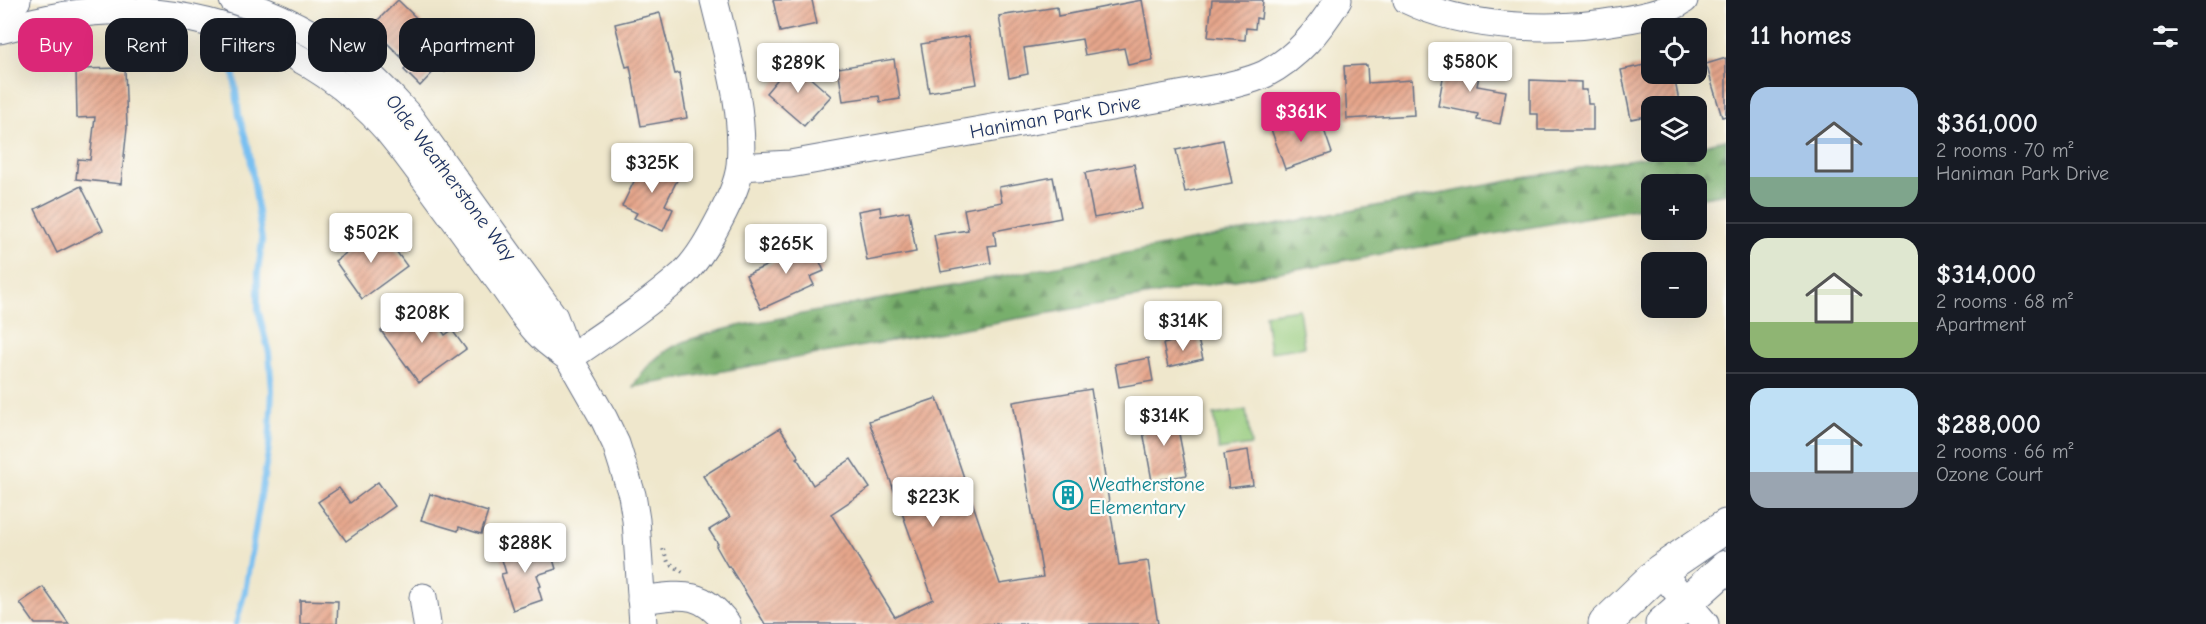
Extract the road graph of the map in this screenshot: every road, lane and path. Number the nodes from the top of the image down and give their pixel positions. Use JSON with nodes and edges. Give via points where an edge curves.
{"nodes":[{"id":1,"x":16,"y":0,"type":"edge"},
{"id":2,"x":233,"y":0,"type":"edge"},
{"id":3,"x":714,"y":0,"type":"edge"},
{"id":4,"x":1338,"y":0,"type":"edge"},
{"id":5,"x":1407,"y":0,"type":"edge"},
{"id":6,"x":1684,"y":0,"type":"edge"},
{"id":7,"x":0,"y":5,"type":"edge"},
{"id":8,"x":0,"y":30,"type":"edge"},
{"id":9,"x":740,"y":167,"type":"junction"},
{"id":10,"x":569,"y":358,"type":"junction"},
{"id":11,"x":1726,"y":526,"type":"edge"},
{"id":12,"x":1726,"y":567,"type":"edge"},
{"id":13,"x":1660,"y":571,"type":"junction"},
{"id":14,"x":423,"y":597,"type":"dead end"},
{"id":15,"x":642,"y":612,"type":"edge"},
{"id":16,"x":1695,"y":613,"type":"edge"},
{"id":17,"x":427,"y":624,"type":"edge"},
{"id":18,"x":727,"y":624,"type":"edge"},
{"id":19,"x":1605,"y":624,"type":"edge"},
{"id":20,"x":1662,"y":624,"type":"edge"}],
"edges":[{"from":1,"to":7,"type":"street"},
{"from":2,"to":10,"type":"street","name":"Olde Weatherstone Way","via":[[292,24],[328,44],[364,70],[409,116],[554,317]]},
{"from":3,"to":9,"type":"street","via":[[738,102]]},
{"from":4,"to":9,"type":"street","name":"Haniman Park Drive","via":[[1321,27],[1290,58],[1264,75],[1224,87],[790,164]]},
{"from":5,"to":6,"type":"street","via":[[1482,22],[1523,27],[1595,25],[1638,18]]},
{"from":8,"to":10,"type":"street","name":"Olde Weatherstone Way","via":[[67,15],[145,11],[215,23],[288,51],[354,97],[398,143],[537,333]]},
{"from":9,"to":10,"type":"street","via":[[735,187],[709,239],[684,273]]},
{"from":10,"to":15,"type":"street","name":"Olde Weatherstone Way","via":[[604,419],[627,475],[636,520]]},
{"from":11,"to":13,"type":"main road"},
{"from":12,"to":16,"type":"main road"},
{"from":13,"to":16,"type":"street"},
{"from":13,"to":19,"type":"main road"},
{"from":14,"to":17,"type":"street"},
{"from":15,"to":18,"type":"street","via":[[689,597],[714,607]]},
{"from":16,"to":20,"type":"main road"}]}
